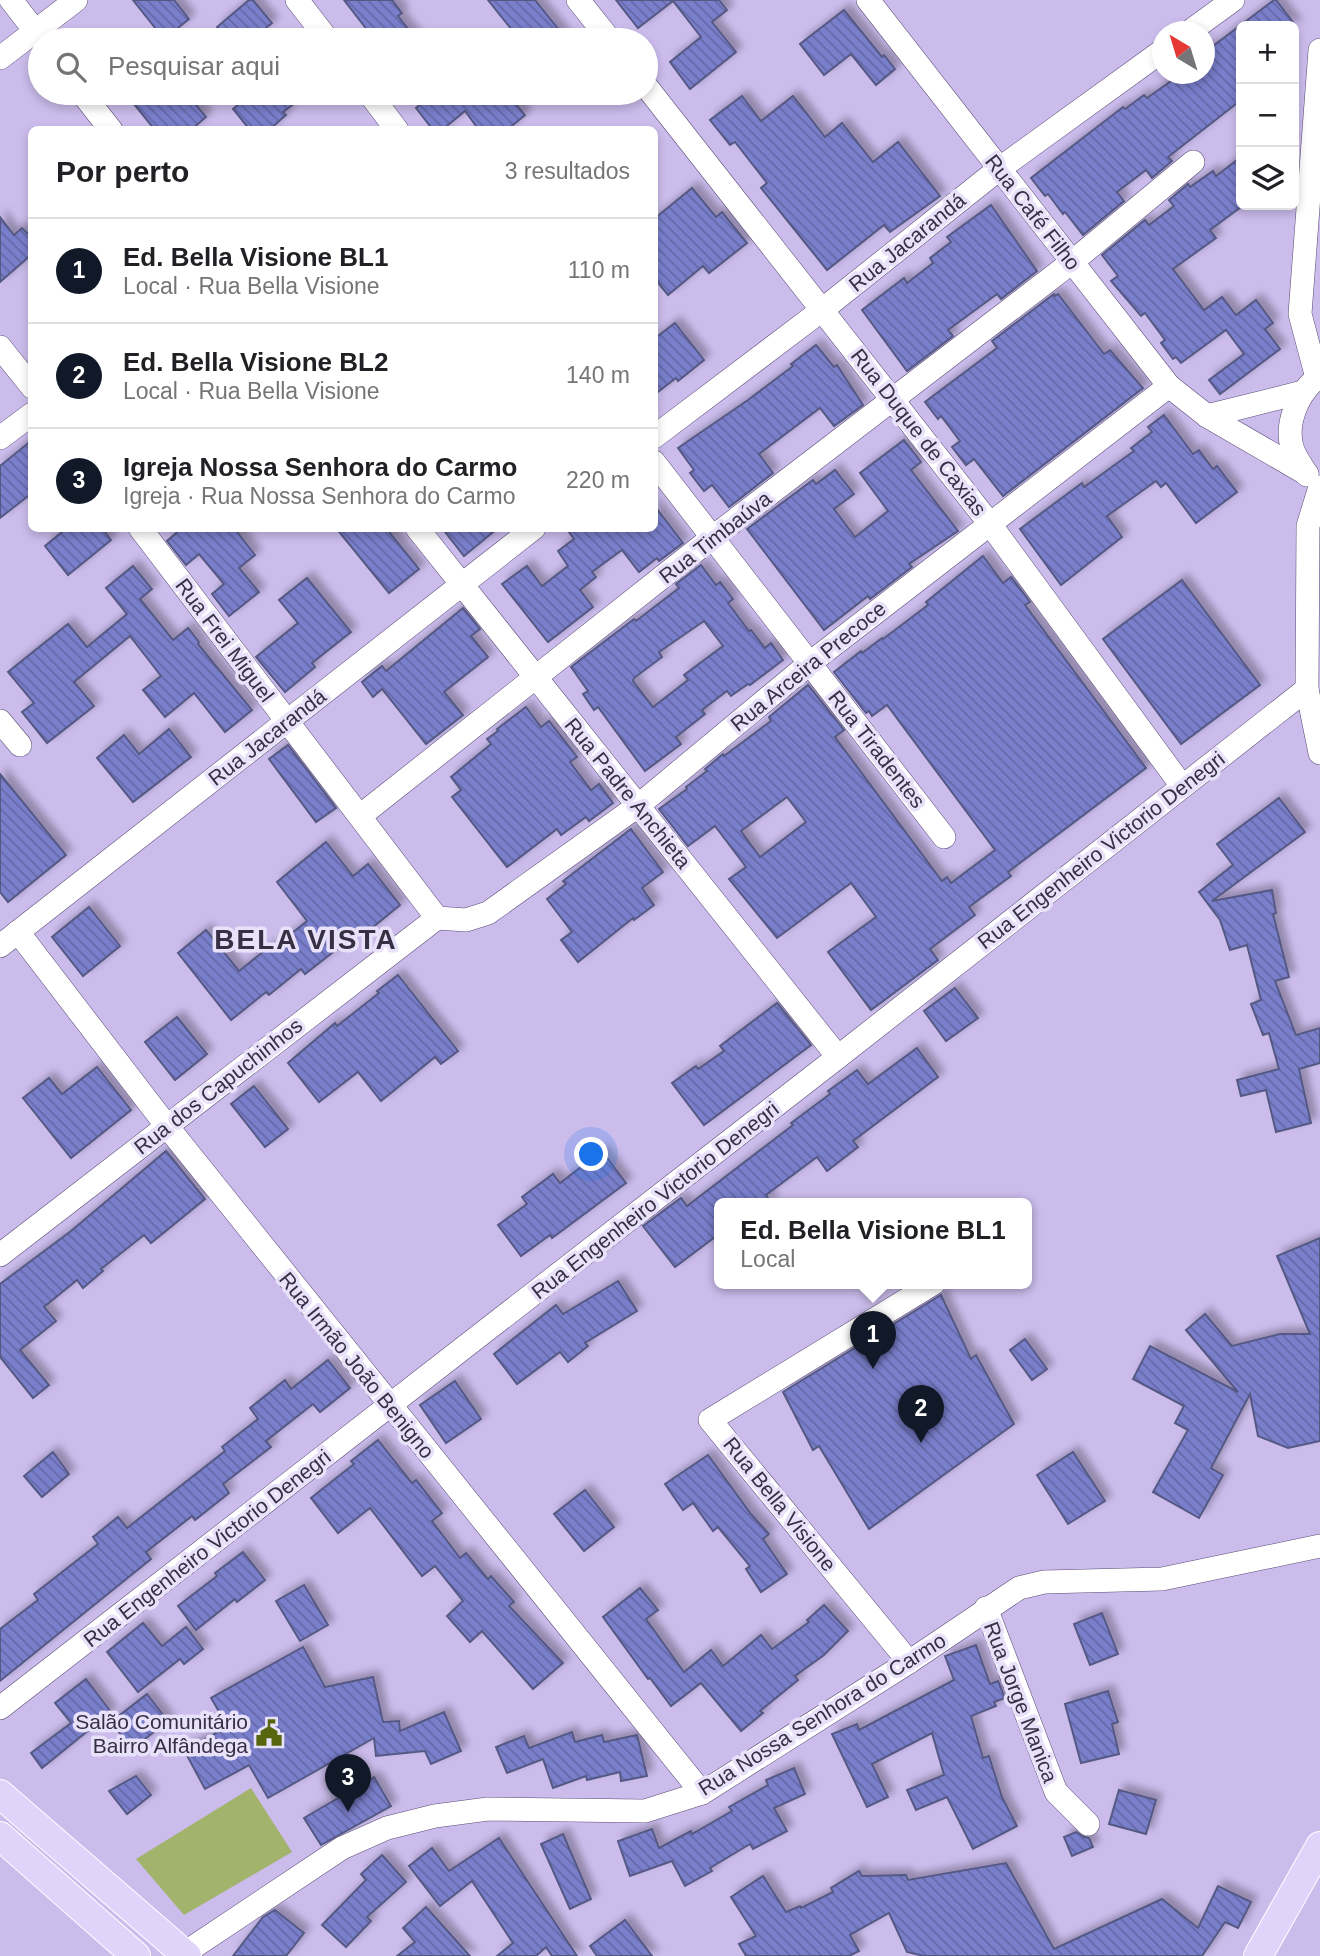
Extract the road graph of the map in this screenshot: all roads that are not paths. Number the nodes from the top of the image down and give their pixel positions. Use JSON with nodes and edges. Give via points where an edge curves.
{"nodes":[{"id":1,"x":76,"y":0,"type":"edge"},
{"id":2,"x":297,"y":0,"type":"edge"},
{"id":3,"x":578,"y":0,"type":"edge"},
{"id":4,"x":867,"y":0,"type":"edge"},
{"id":5,"x":1233,"y":0,"type":"edge"},
{"id":6,"x":13,"y":7,"type":"edge"},
{"id":7,"x":1204,"y":21,"type":"edge"},
{"id":8,"x":32,"y":28,"type":"edge"},
{"id":9,"x":47,"y":28,"type":"edge"},
{"id":10,"x":319,"y":28,"type":"edge"},
{"id":11,"x":600,"y":28,"type":"edge"},
{"id":12,"x":28,"y":42,"type":"edge"},
{"id":13,"x":1320,"y":50,"type":"edge"},
{"id":14,"x":0,"y":58,"type":"edge"},
{"id":15,"x":1152,"y":59,"type":"edge"},
{"id":16,"x":658,"y":101,"type":"edge"},
{"id":17,"x":91,"y":105,"type":"edge"},
{"id":18,"x":378,"y":105,"type":"edge"},
{"id":19,"x":108,"y":126,"type":"edge"},
{"id":20,"x":394,"y":126,"type":"edge"},
{"id":21,"x":1193,"y":162,"type":"dead end"},
{"id":22,"x":999,"y":169,"type":"junction"},
{"id":23,"x":1072,"y":262,"type":"junction"},
{"id":24,"x":822,"y":310,"type":"junction"},
{"id":25,"x":0,"y":347,"type":"edge"},
{"id":26,"x":28,"y":382,"type":"edge"},
{"id":27,"x":1313,"y":382,"type":"edge"},
{"id":28,"x":1168,"y":386,"type":"junction"},
{"id":29,"x":894,"y":399,"type":"junction"},
{"id":30,"x":1207,"y":416,"type":"junction"},
{"id":31,"x":28,"y":417,"type":"edge"},
{"id":32,"x":658,"y":434,"type":"edge"},
{"id":33,"x":0,"y":438,"type":"edge"},
{"id":34,"x":658,"y":467,"type":"edge"},
{"id":35,"x":1316,"y":482,"type":"edge"},
{"id":36,"x":990,"y":524,"type":"junction"},
{"id":37,"x":142,"y":532,"type":"edge"},
{"id":38,"x":420,"y":532,"type":"edge"},
{"id":39,"x":529,"y":532,"type":"edge"},
{"id":40,"x":713,"y":537,"type":"junction"},
{"id":41,"x":460,"y":585,"type":"junction"},
{"id":42,"x":810,"y":663,"type":"junction"},
{"id":43,"x":536,"y":679,"type":"junction"},
{"id":44,"x":1307,"y":689,"type":"junction"},
{"id":45,"x":0,"y":721,"type":"edge"},
{"id":46,"x":287,"y":721,"type":"junction"},
{"id":47,"x":20,"y":745,"type":"dead end"},
{"id":48,"x":1320,"y":753,"type":"edge"},
{"id":49,"x":1182,"y":786,"type":"junction"},
{"id":50,"x":639,"y":805,"type":"junction"},
{"id":51,"x":360,"y":816,"type":"junction"},
{"id":52,"x":944,"y":837,"type":"dead end"},
{"id":53,"x":437,"y":918,"type":"junction"},
{"id":54,"x":18,"y":932,"type":"junction"},
{"id":55,"x":0,"y":946,"type":"edge"},
{"id":56,"x":838,"y":1057,"type":"junction"},
{"id":57,"x":166,"y":1125,"type":"junction"},
{"id":58,"x":0,"y":1255,"type":"edge"},
{"id":59,"x":924,"y":1289,"type":"edge"},
{"id":60,"x":390,"y":1406,"type":"junction"},
{"id":61,"x":1320,"y":1546,"type":"edge"},
{"id":62,"x":986,"y":1608,"type":"junction"},
{"id":63,"x":909,"y":1662,"type":"junction"},
{"id":64,"x":0,"y":1708,"type":"edge"},
{"id":65,"x":702,"y":1793,"type":"junction"},
{"id":66,"x":0,"y":1794,"type":"edge"},
{"id":67,"x":1088,"y":1824,"type":"dead end"},
{"id":68,"x":0,"y":1836,"type":"edge"},
{"id":69,"x":1320,"y":1846,"type":"edge"},
{"id":70,"x":183,"y":1955,"type":"edge"},
{"id":71,"x":136,"y":1956,"type":"edge"},
{"id":72,"x":1258,"y":1956,"type":"edge"}],
"edges":[{"from":1,"to":9,"type":"street"},
{"from":2,"to":10,"type":"street"},
{"from":3,"to":11,"type":"street"},
{"from":4,"to":22,"type":"street","name":"Rua Café Filho"},
{"from":5,"to":7,"type":"street"},
{"from":6,"to":8,"type":"street"},
{"from":12,"to":14,"type":"street"},
{"from":13,"to":27,"type":"street","via":[[1300,314]]},
{"from":15,"to":22,"type":"street","name":"Rua Jacarandá"},
{"from":16,"to":24,"type":"street","name":"Rua Duque de Caxias"},
{"from":17,"to":19,"type":"street"},
{"from":18,"to":20,"type":"street"},
{"from":21,"to":23,"type":"street","name":"Rua Timbaúva"},
{"from":22,"to":23,"type":"street","name":"Rua Café Filho"},
{"from":22,"to":24,"type":"street","name":"Rua Jacarandá"},
{"from":23,"to":28,"type":"street","name":"Rua Café Filho"},
{"from":23,"to":29,"type":"street","name":"Rua Timbaúva"},
{"from":24,"to":29,"type":"street","name":"Rua Duque de Caxias"},
{"from":24,"to":32,"type":"street","name":"Rua Jacarandá"},
{"from":25,"to":26,"type":"street"},
{"from":27,"to":30,"type":"street"},
{"from":27,"to":35,"type":"street","via":[[1291,419],[1293,449]]},
{"from":28,"to":30,"type":"street","name":"Rua Café Filho"},
{"from":28,"to":36,"type":"street","name":"Rua Arceira Precoce"},
{"from":29,"to":36,"type":"street","name":"Rua Duque de Caxias"},
{"from":29,"to":40,"type":"street","name":"Rua Timbaúva"},
{"from":30,"to":35,"type":"street","name":"Rua Café Filho"},
{"from":31,"to":33,"type":"street"},
{"from":34,"to":40,"type":"street","name":"Rua Tiradentes"},
{"from":35,"to":44,"type":"street","via":[[1308,526]]},
{"from":36,"to":42,"type":"street","name":"Rua Arceira Precoce"},
{"from":36,"to":49,"type":"street","name":"Rua Duque de Caxias"},
{"from":37,"to":46,"type":"street","name":"Rua Frei Miguel"},
{"from":38,"to":41,"type":"street","name":"Rua Padre Anchieta"},
{"from":39,"to":41,"type":"street","name":"Rua Jacarandá"},
{"from":40,"to":42,"type":"street","name":"Rua Tiradentes"},
{"from":40,"to":43,"type":"street","name":"Rua Timbaúva"},
{"from":41,"to":43,"type":"street","name":"Rua Padre Anchieta"},
{"from":41,"to":46,"type":"street","name":"Rua Jacarandá"},
{"from":42,"to":50,"type":"street","name":"Rua Arceira Precoce"},
{"from":42,"to":52,"type":"street","name":"Rua Tiradentes"},
{"from":43,"to":50,"type":"street","name":"Rua Padre Anchieta"},
{"from":43,"to":51,"type":"street","name":"Rua Timbaúva"},
{"from":44,"to":48,"type":"street"},
{"from":44,"to":49,"type":"street","name":"Rua Engenheiro Victorio Denegri"},
{"from":45,"to":47,"type":"street"},
{"from":46,"to":51,"type":"street","name":"Rua Frei Miguel"},
{"from":46,"to":54,"type":"street","name":"Rua Jacarandá"},
{"from":49,"to":56,"type":"street","name":"Rua Engenheiro Victorio Denegri"},
{"from":50,"to":53,"type":"street","name":"Rua Arceira Precoce","via":[[488,913],[466,920]]},
{"from":50,"to":56,"type":"street","name":"Rua Padre Anchieta"},
{"from":51,"to":53,"type":"street","name":"Rua Frei Miguel"},
{"from":53,"to":57,"type":"street","name":"Rua dos Capuchinhos"},
{"from":54,"to":55,"type":"street","name":"Rua Jacarandá"},
{"from":54,"to":57,"type":"street","name":"Rua Irmão João Benigno"},
{"from":56,"to":60,"type":"street","name":"Rua Engenheiro Victorio Denegri"},
{"from":57,"to":58,"type":"street","name":"Rua dos Capuchinhos"},
{"from":57,"to":60,"type":"street","name":"Rua Irmão João Benigno"},
{"from":59,"to":63,"type":"street","name":"Rua Bella Visione","via":[[710,1420]]},
{"from":60,"to":64,"type":"street","name":"Rua Engenheiro Victorio Denegri"},
{"from":60,"to":65,"type":"street","name":"Rua Irmão João Benigno"},
{"from":61,"to":62,"type":"street","name":"Rua Nossa Senhora do Carmo","via":[[1162,1579],[1044,1582],[1019,1588]]},
{"from":62,"to":63,"type":"street","name":"Rua Nossa Senhora do Carmo"},
{"from":62,"to":67,"type":"street","name":"Rua Jorge Manica","via":[[1056,1792]]},
{"from":63,"to":65,"type":"street","name":"Rua Nossa Senhora do Carmo"},
{"from":65,"to":70,"type":"street","name":"Rua Nossa Senhora do Carmo","via":[[645,1811],[488,1809],[387,1828],[342,1848]]},
{"from":66,"to":70,"type":"main road"},
{"from":68,"to":71,"type":"main road"},
{"from":69,"to":72,"type":"main road"}]}
